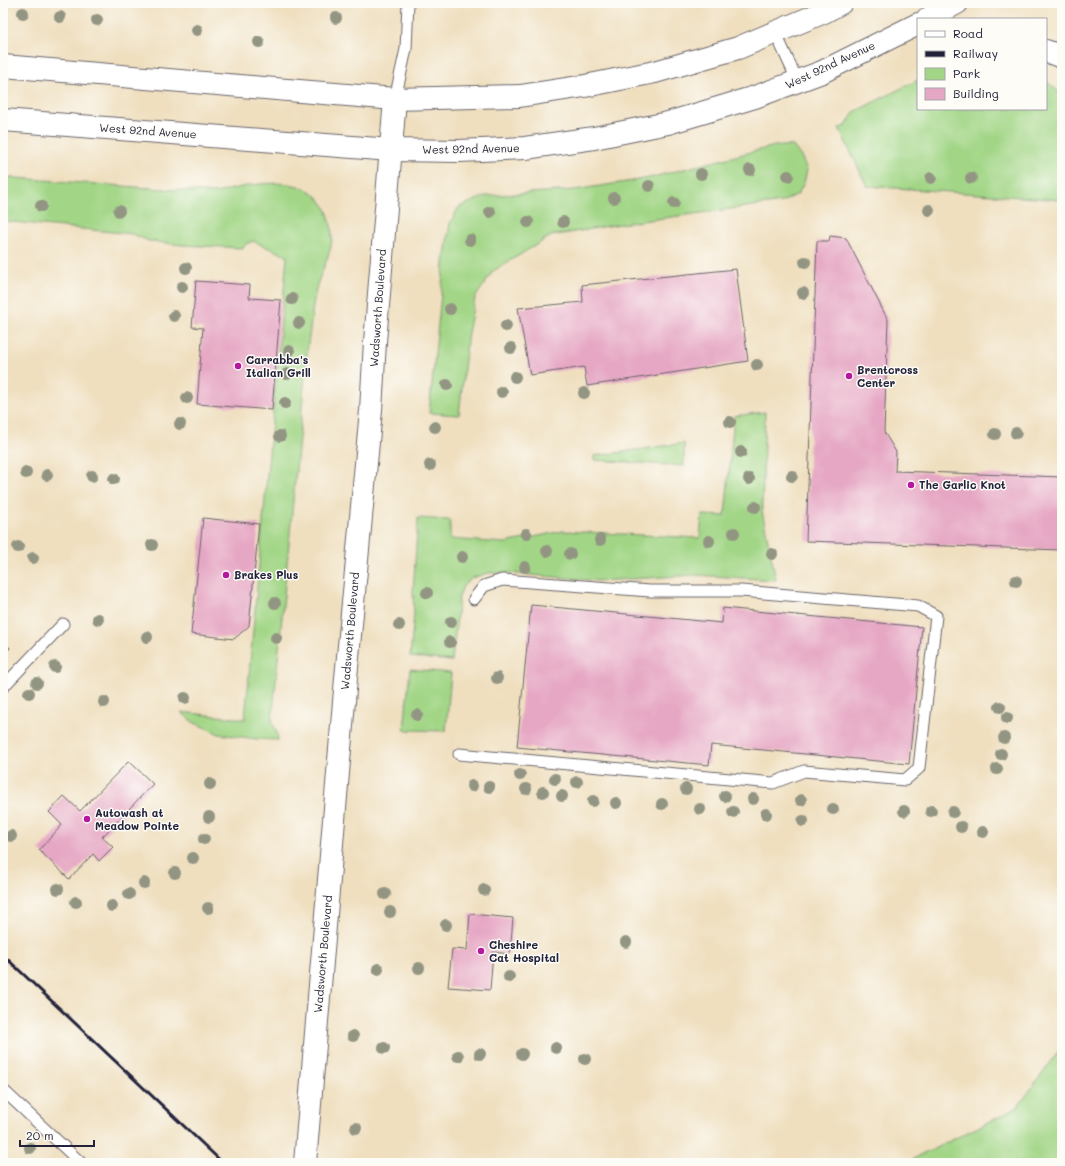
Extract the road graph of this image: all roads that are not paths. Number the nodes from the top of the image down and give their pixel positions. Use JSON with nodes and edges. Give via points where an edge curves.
{"nodes":[{"id":1,"x":408,"y":3,"type":"edge"},
{"id":2,"x":841,"y":3,"type":"edge"},
{"id":3,"x":957,"y":3,"type":"edge"},
{"id":4,"x":929,"y":18,"type":"edge"},
{"id":5,"x":917,"y":24,"type":"edge"},
{"id":6,"x":775,"y":32,"type":"junction"},
{"id":7,"x":1047,"y":52,"type":"edge"},
{"id":8,"x":1062,"y":57,"type":"edge"},
{"id":9,"x":3,"y":66,"type":"edge"},
{"id":10,"x":798,"y":82,"type":"junction"},
{"id":11,"x":395,"y":99,"type":"junction"},
{"id":12,"x":3,"y":120,"type":"edge"},
{"id":13,"x":391,"y":150,"type":"junction"},
{"id":14,"x":474,"y":599,"type":"dead end"},
{"id":15,"x":62,"y":624,"type":"dead end"},
{"id":16,"x":3,"y":687,"type":"edge"},
{"id":17,"x":459,"y":754,"type":"dead end"},
{"id":18,"x":3,"y":1090,"type":"edge"},
{"id":19,"x":81,"y":1163,"type":"edge"},
{"id":20,"x":305,"y":1163,"type":"edge"}],
"edges":[{"from":1,"to":11,"type":"lane","via":[[406,50]]},
{"from":2,"to":6,"type":"main road"},
{"from":3,"to":4,"type":"main road","name":"West 92nd Avenue"},
{"from":5,"to":10,"type":"main road","name":"West 92nd Avenue"},
{"from":6,"to":10,"type":"lane"},
{"from":6,"to":11,"type":"main road","via":[[738,48],[655,72],[585,86],[520,96]]},
{"from":7,"to":8,"type":"main road"},
{"from":9,"to":11,"type":"main road"},
{"from":10,"to":13,"type":"main road","name":"West 92nd Avenue","via":[[668,123],[594,138],[525,148],[459,151]]},
{"from":11,"to":13,"type":"main road","name":"Wadsworth Boulevard"},
{"from":12,"to":13,"type":"main road","name":"West 92nd Avenue"},
{"from":13,"to":20,"type":"main road","name":"Wadsworth Boulevard","via":[[371,410]]},
{"from":14,"to":17,"type":"lane","via":[[484,586],[502,580],[650,591],[741,591],[918,606],[936,616],[919,768],[905,780],[804,771],[773,783]]},
{"from":15,"to":16,"type":"lane"},
{"from":18,"to":19,"type":"lane"}]}
